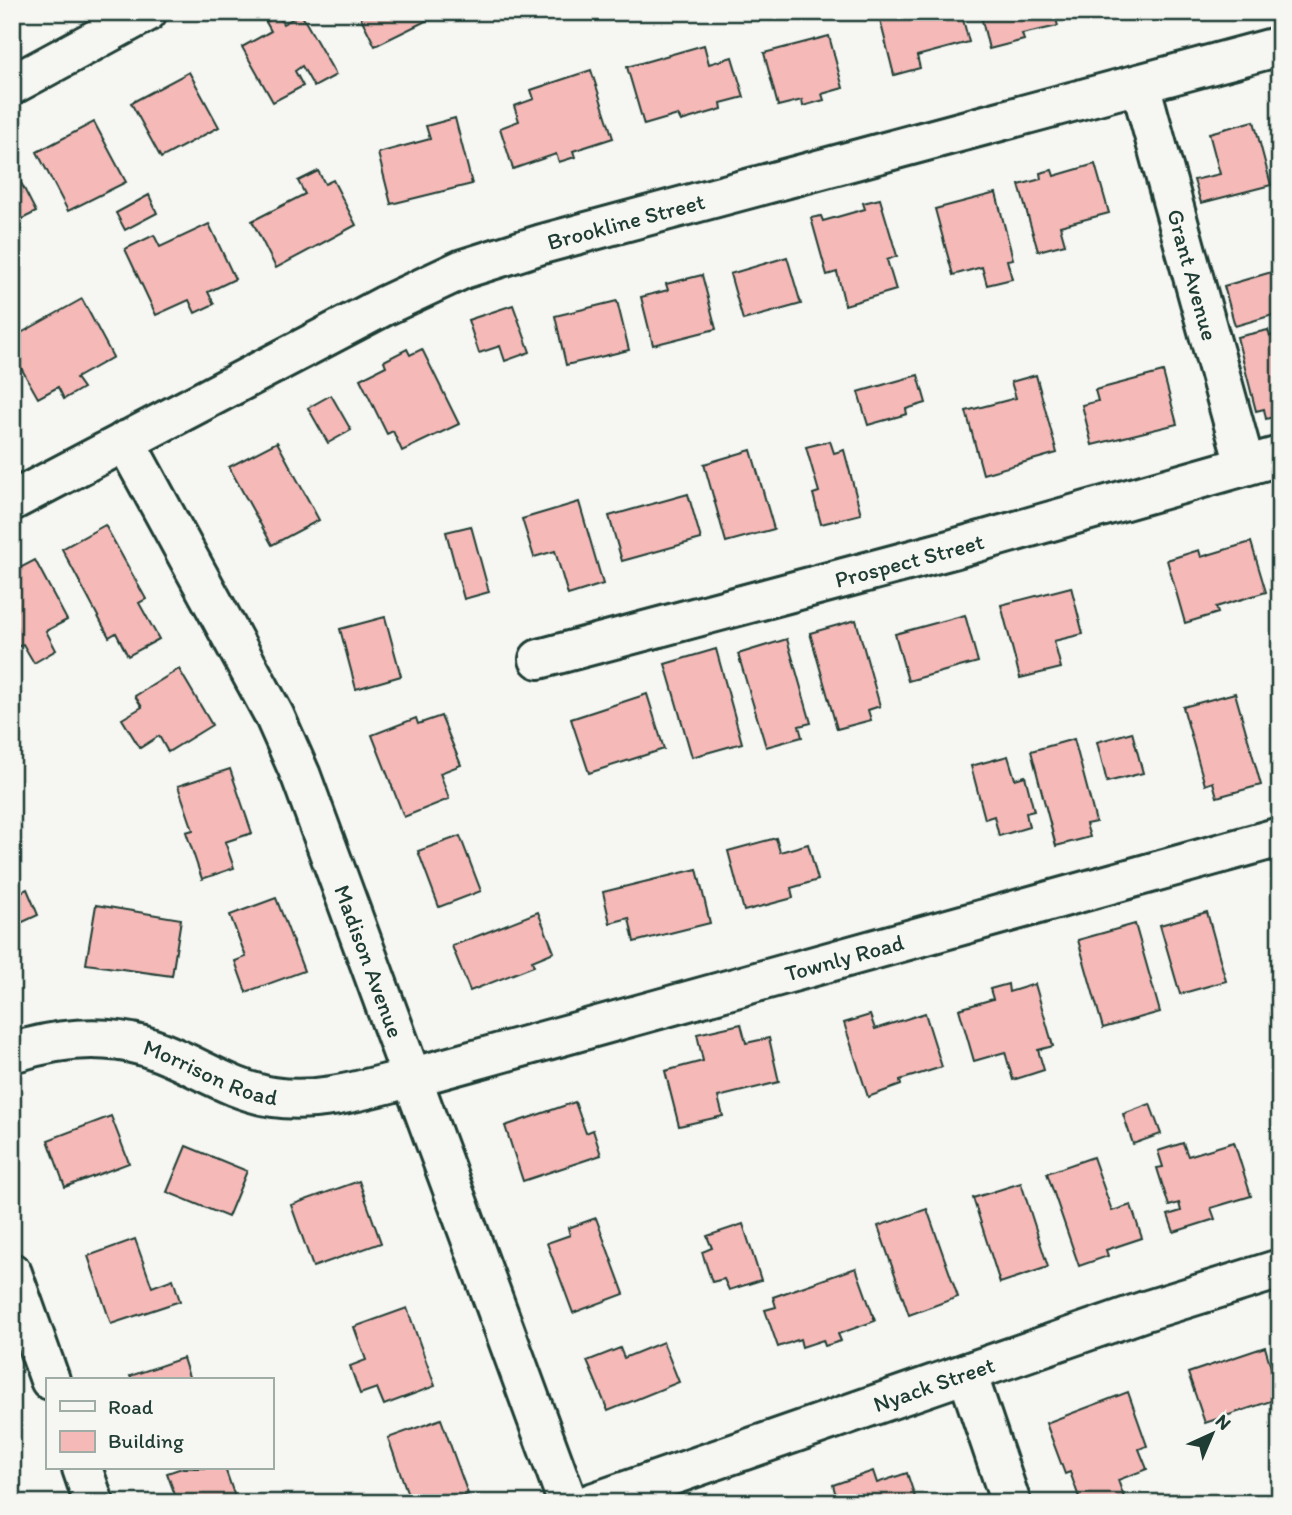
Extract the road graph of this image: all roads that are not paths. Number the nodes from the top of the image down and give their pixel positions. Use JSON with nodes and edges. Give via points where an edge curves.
{"nodes":[{"id":1,"x":147,"y":12,"type":"edge"},
{"id":2,"x":1280,"y":46,"type":"edge"},
{"id":3,"x":1140,"y":84,"type":"junction"},
{"id":4,"x":12,"y":85,"type":"edge"},
{"id":5,"x":125,"y":441,"type":"junction"},
{"id":6,"x":1263,"y":461,"type":"edge"},
{"id":7,"x":12,"y":501,"type":"edge"},
{"id":8,"x":539,"y":659,"type":"dead end"},
{"id":9,"x":1280,"y":837,"type":"edge"},
{"id":10,"x":12,"y":1053,"type":"edge"},
{"id":11,"x":410,"y":1078,"type":"junction"},
{"id":12,"x":1280,"y":1269,"type":"edge"},
{"id":13,"x":12,"y":1273,"type":"edge"},
{"id":14,"x":967,"y":1373,"type":"junction"},
{"id":15,"x":49,"y":1378,"type":"edge"},
{"id":16,"x":83,"y":1470,"type":"edge"},
{"id":17,"x":94,"y":1503,"type":"edge"},
{"id":18,"x":568,"y":1503,"type":"edge"},
{"id":19,"x":592,"y":1503,"type":"edge"},
{"id":20,"x":1011,"y":1503,"type":"edge"}],
"edges":[{"from":1,"to":4,"type":"street"},
{"from":2,"to":3,"type":"street","name":"Brookline Street"},
{"from":3,"to":5,"type":"street","name":"Brookline Street","via":[[463,269]]},
{"from":3,"to":6,"type":"street","name":"Grant Avenue"},
{"from":5,"to":7,"type":"street","name":"Brookline Street"},
{"from":5,"to":11,"type":"street","name":"Madison Avenue","via":[[285,739],[326,840]]},
{"from":6,"to":8,"type":"street","name":"Prospect Street"},
{"from":9,"to":11,"type":"street","name":"Townly Road"},
{"from":10,"to":11,"type":"street","name":"Morrison Road","via":[[88,1038],[144,1046],[272,1097],[324,1098]]},
{"from":11,"to":18,"type":"street","name":"Madison Avenue"},
{"from":12,"to":14,"type":"street","name":"Nyack Street"},
{"from":13,"to":15,"type":"street"},
{"from":14,"to":19,"type":"street","name":"Nyack Street"},
{"from":14,"to":20,"type":"street"},
{"from":16,"to":17,"type":"street"}]}
